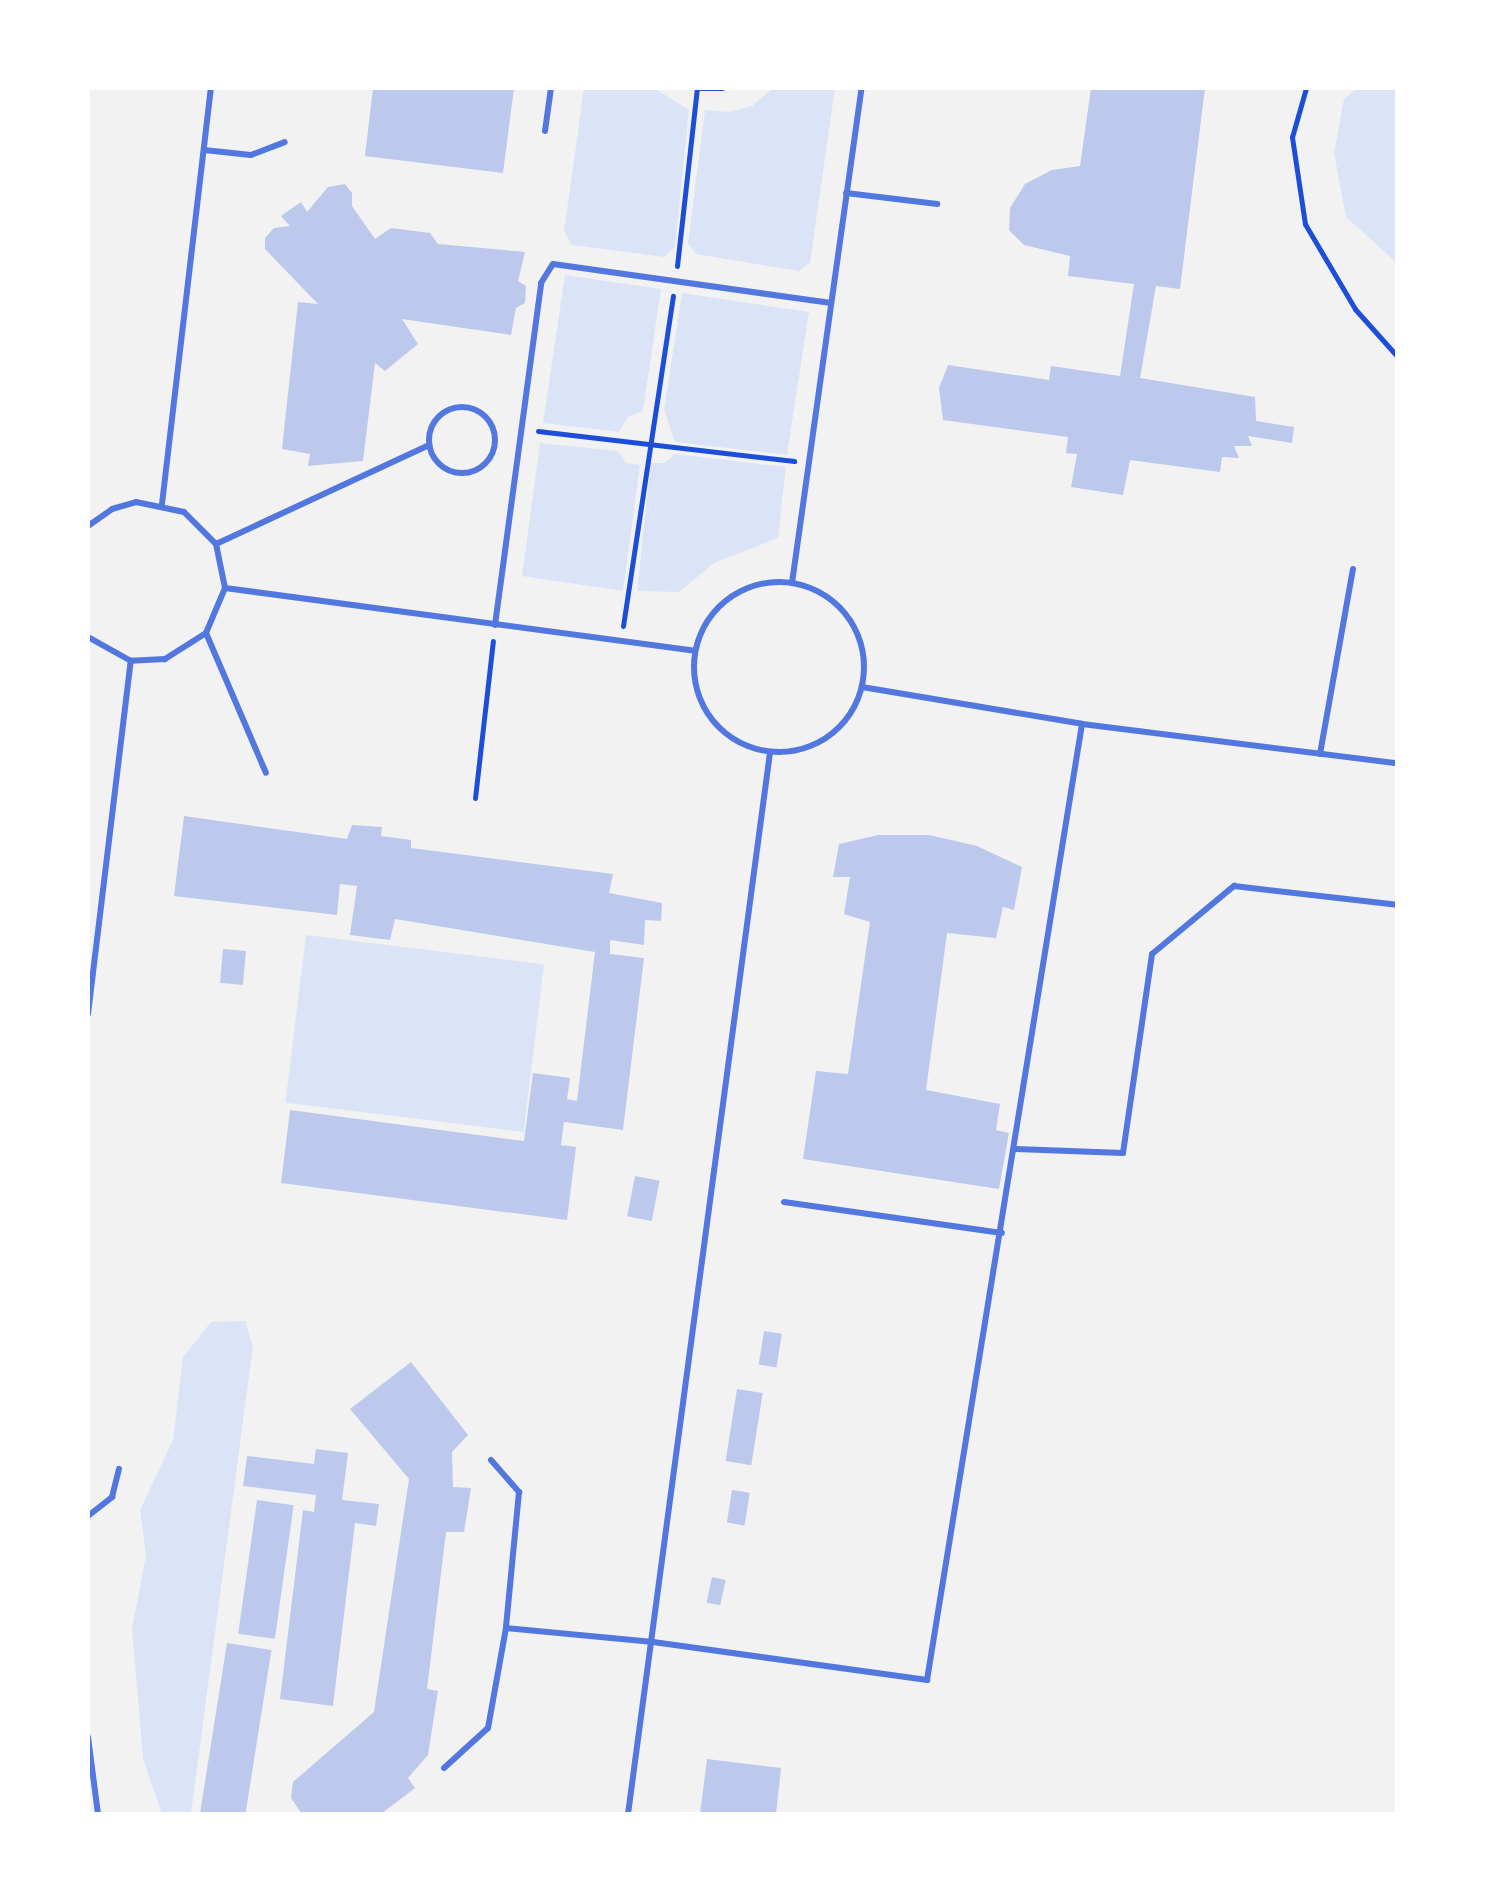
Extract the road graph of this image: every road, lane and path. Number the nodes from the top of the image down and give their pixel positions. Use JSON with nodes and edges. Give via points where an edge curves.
{"nodes":[{"id":1,"x":211,"y":88,"type":"edge"},
{"id":2,"x":551,"y":88,"type":"edge"},
{"id":3,"x":698,"y":88,"type":"edge"},
{"id":4,"x":722,"y":88,"type":"edge"},
{"id":5,"x":862,"y":88,"type":"edge"},
{"id":6,"x":1306,"y":88,"type":"edge"},
{"id":7,"x":545,"y":131,"type":"dead end"},
{"id":8,"x":285,"y":142,"type":"dead end"},
{"id":9,"x":204,"y":150,"type":"junction"},
{"id":10,"x":846,"y":193,"type":"junction"},
{"id":11,"x":937,"y":204,"type":"dead end"},
{"id":12,"x":675,"y":279,"type":"junction"},
{"id":13,"x":829,"y":303,"type":"junction"},
{"id":14,"x":1397,"y":356,"type":"edge"},
{"id":15,"x":521,"y":429,"type":"junction"},
{"id":16,"x":429,"y":445,"type":"junction"},
{"id":17,"x":651,"y":445,"type":"junction"},
{"id":18,"x":808,"y":463,"type":"junction"},
{"id":19,"x":162,"y":504,"type":"junction"},
{"id":20,"x":88,"y":526,"type":"edge"},
{"id":21,"x":216,"y":544,"type":"junction"},
{"id":22,"x":1353,"y":569,"type":"dead end"},
{"id":23,"x":792,"y":583,"type":"junction"},
{"id":24,"x":225,"y":588,"type":"junction"},
{"id":25,"x":495,"y":625,"type":"junction"},
{"id":26,"x":206,"y":633,"type":"junction"},
{"id":27,"x":88,"y":637,"type":"edge"},
{"id":28,"x":620,"y":643,"type":"junction"},
{"id":29,"x":695,"y":651,"type":"junction"},
{"id":30,"x":131,"y":661,"type":"junction"},
{"id":31,"x":862,"y":687,"type":"junction"},
{"id":32,"x":1082,"y":724,"type":"junction"},
{"id":33,"x":770,"y":752,"type":"junction"},
{"id":34,"x":1320,"y":754,"type":"junction"},
{"id":35,"x":1397,"y":763,"type":"edge"},
{"id":36,"x":266,"y":773,"type":"dead end"},
{"id":37,"x":475,"y":798,"type":"dead end"},
{"id":38,"x":1397,"y":905,"type":"edge"},
{"id":39,"x":88,"y":1014,"type":"edge"},
{"id":40,"x":1016,"y":1149,"type":"junction"},
{"id":41,"x":784,"y":1202,"type":"dead end"},
{"id":42,"x":1002,"y":1233,"type":"junction"},
{"id":43,"x":491,"y":1460,"type":"dead end"},
{"id":44,"x":119,"y":1469,"type":"dead end"},
{"id":45,"x":88,"y":1516,"type":"edge"},
{"id":46,"x":506,"y":1628,"type":"junction"},
{"id":47,"x":653,"y":1642,"type":"junction"},
{"id":48,"x":88,"y":1737,"type":"edge"},
{"id":49,"x":444,"y":1768,"type":"dead end"},
{"id":50,"x":98,"y":1814,"type":"edge"},
{"id":51,"x":628,"y":1814,"type":"edge"}],
"edges":[{"from":1,"to":9,"type":"lane"},
{"from":2,"to":7,"type":"lane"},
{"from":3,"to":4,"type":"path"},
{"from":3,"to":12,"type":"path"},
{"from":5,"to":10,"type":"lane"},
{"from":6,"to":14,"type":"path","via":[[1292,137],[1305,224],[1355,309]]},
{"from":8,"to":9,"type":"lane","via":[[251,155]]},
{"from":9,"to":19,"type":"lane"},
{"from":10,"to":11,"type":"lane"},
{"from":10,"to":13,"type":"lane"},
{"from":12,"to":13,"type":"lane"},
{"from":12,"to":15,"type":"lane","via":[[553,264],[541,283]]},
{"from":12,"to":17,"type":"path"},
{"from":13,"to":18,"type":"lane"},
{"from":15,"to":17,"type":"path"},
{"from":15,"to":25,"type":"lane"},
{"from":16,"to":16,"type":"lane","via":[[439,415],[459,406],[481,412],[496,441],[488,462],[469,472],[448,470]]},
{"from":16,"to":21,"type":"lane"},
{"from":17,"to":18,"type":"path"},
{"from":17,"to":28,"type":"path"},
{"from":18,"to":23,"type":"lane"},
{"from":19,"to":20,"type":"lane","via":[[136,502],[112,509]]},
{"from":19,"to":21,"type":"lane","via":[[184,512]]},
{"from":21,"to":24,"type":"lane"},
{"from":22,"to":34,"type":"lane"},
{"from":23,"to":29,"type":"lane","via":[[741,591],[703,626]]},
{"from":23,"to":31,"type":"lane","via":[[819,591],[841,608],[857,631],[864,659]]},
{"from":24,"to":25,"type":"lane"},
{"from":24,"to":26,"type":"lane"},
{"from":25,"to":28,"type":"lane"},
{"from":25,"to":37,"type":"path"},
{"from":26,"to":30,"type":"lane","via":[[165,659]]},
{"from":26,"to":36,"type":"lane"},
{"from":27,"to":30,"type":"lane"},
{"from":28,"to":29,"type":"lane"},
{"from":29,"to":33,"type":"lane","via":[[698,693],[720,729],[743,745]]},
{"from":30,"to":39,"type":"lane"},
{"from":31,"to":32,"type":"lane"},
{"from":31,"to":33,"type":"lane","via":[[846,719],[818,743]]},
{"from":32,"to":34,"type":"lane"},
{"from":32,"to":40,"type":"lane"},
{"from":33,"to":47,"type":"lane"},
{"from":34,"to":35,"type":"lane"},
{"from":38,"to":40,"type":"lane","via":[[1234,886],[1152,954],[1123,1153]]},
{"from":40,"to":42,"type":"lane"},
{"from":41,"to":42,"type":"lane"},
{"from":42,"to":47,"type":"lane","via":[[927,1680]]},
{"from":43,"to":46,"type":"lane","via":[[519,1492]]},
{"from":44,"to":45,"type":"lane","via":[[112,1497]]},
{"from":46,"to":47,"type":"lane"},
{"from":46,"to":49,"type":"lane","via":[[488,1728]]},
{"from":47,"to":51,"type":"lane"},
{"from":48,"to":50,"type":"lane"}]}
